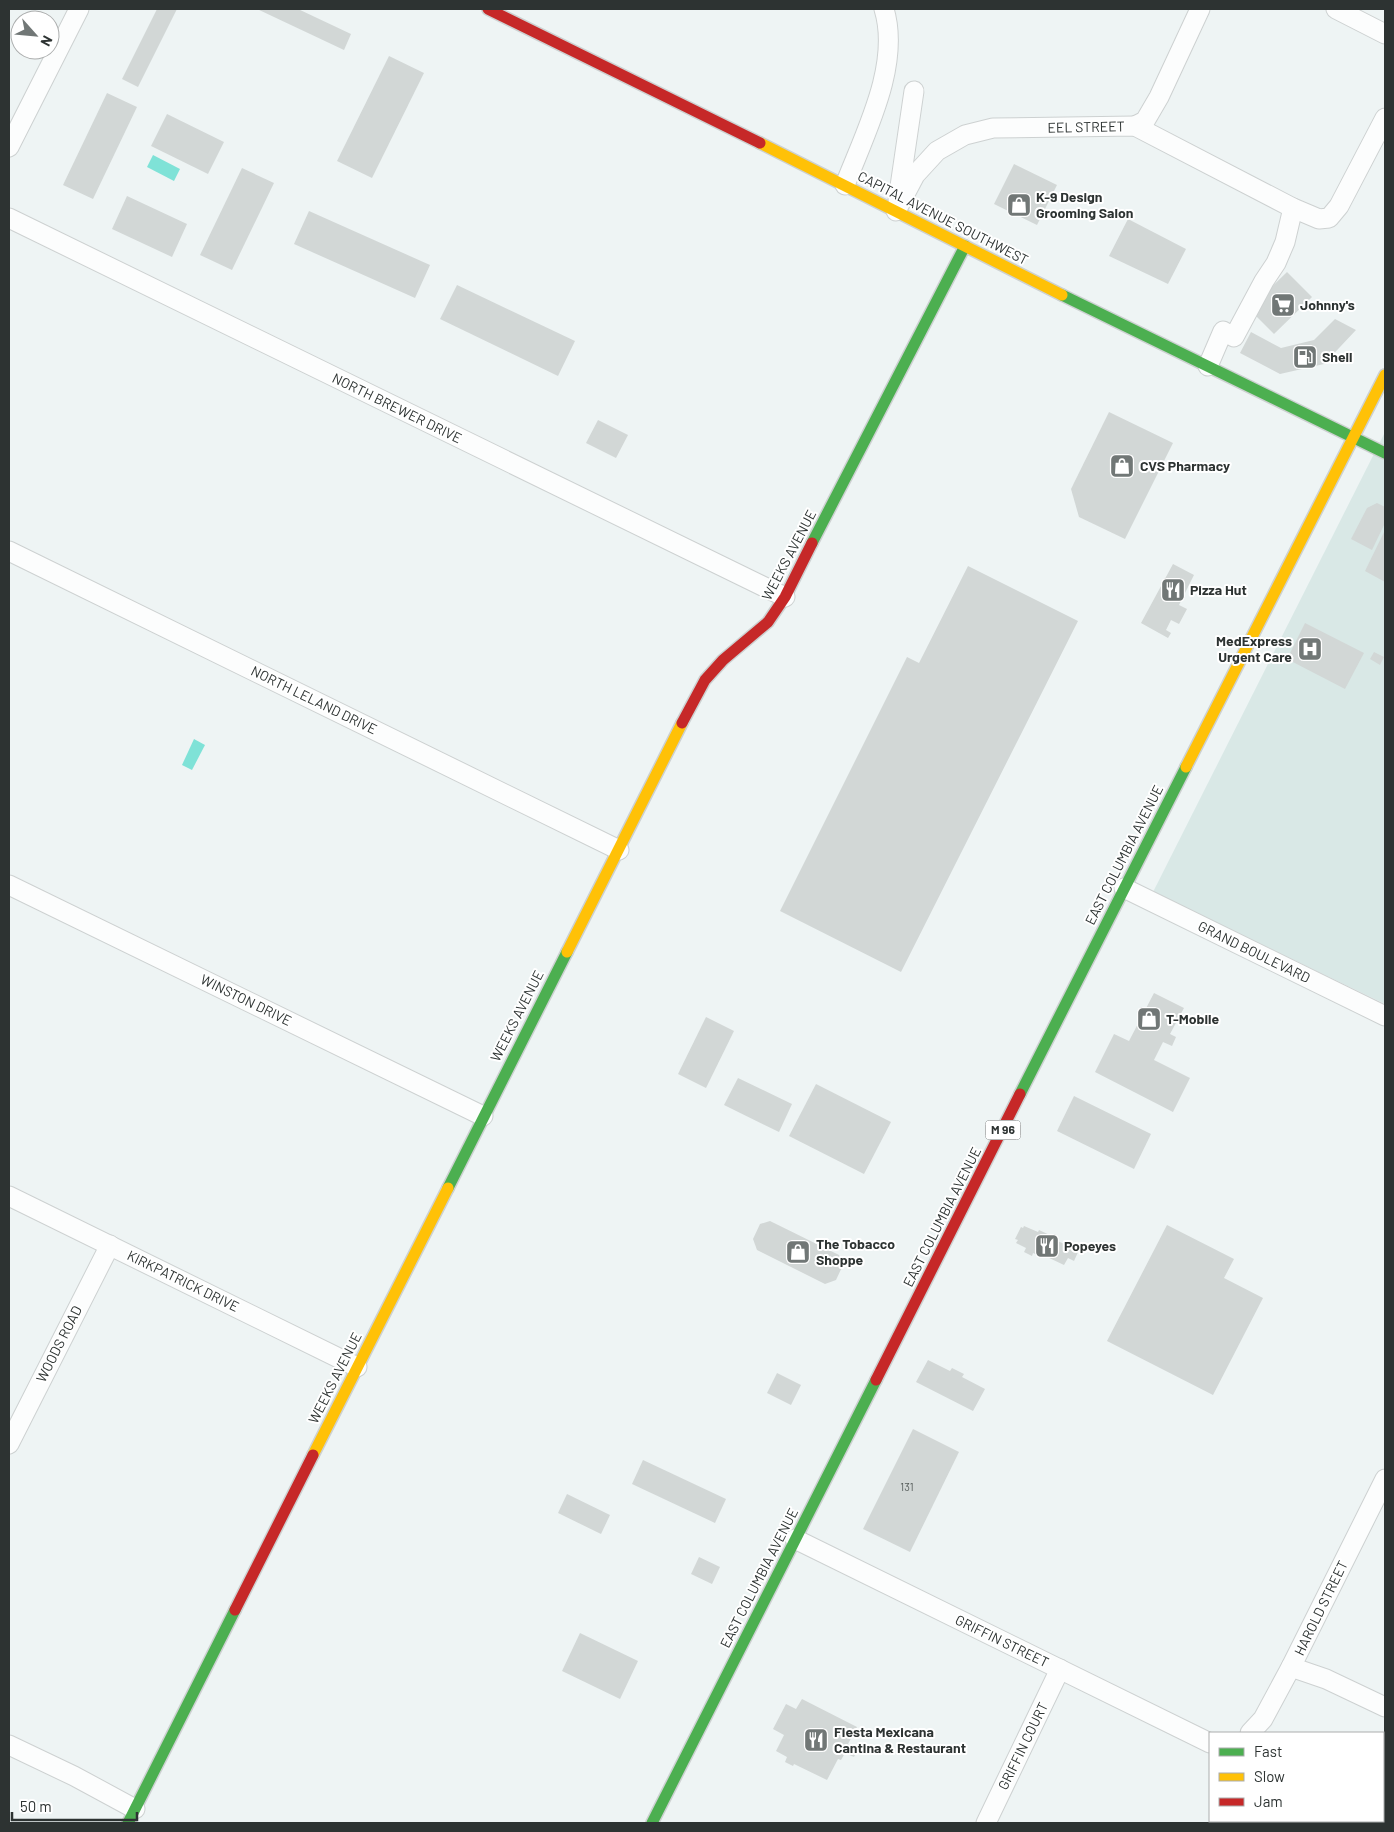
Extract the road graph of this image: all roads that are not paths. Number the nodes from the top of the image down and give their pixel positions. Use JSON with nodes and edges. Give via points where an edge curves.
{"nodes":[{"id":1,"x":79,"y":9,"type":"edge"},
{"id":2,"x":488,"y":9,"type":"edge"},
{"id":3,"x":884,"y":9,"type":"edge"},
{"id":4,"x":1200,"y":9,"type":"edge"},
{"id":5,"x":1336,"y":9,"type":"edge"},
{"id":6,"x":1385,"y":34,"type":"edge"},
{"id":7,"x":914,"y":91,"type":"dead end"},
{"id":8,"x":1385,"y":118,"type":"edge"},
{"id":9,"x":1135,"y":126,"type":"junction"},
{"id":10,"x":9,"y":147,"type":"edge"},
{"id":11,"x":845,"y":185,"type":"junction"},
{"id":12,"x":1293,"y":208,"type":"junction"},
{"id":13,"x":896,"y":211,"type":"junction"},
{"id":14,"x":9,"y":218,"type":"edge"},
{"id":15,"x":965,"y":246,"type":"junction"},
{"id":16,"x":1208,"y":366,"type":"junction"},
{"id":17,"x":1385,"y":375,"type":"edge"},
{"id":18,"x":1354,"y":438,"type":"junction"},
{"id":19,"x":1385,"y":453,"type":"edge"},
{"id":20,"x":9,"y":551,"type":"edge"},
{"id":21,"x":786,"y":597,"type":"junction"},
{"id":22,"x":619,"y":850,"type":"junction"},
{"id":23,"x":9,"y":885,"type":"edge"},
{"id":24,"x":1124,"y":888,"type":"junction"},
{"id":25,"x":1385,"y":1016,"type":"edge"},
{"id":26,"x":483,"y":1116,"type":"junction"},
{"id":27,"x":9,"y":1196,"type":"edge"},
{"id":28,"x":110,"y":1245,"type":"junction"},
{"id":29,"x":357,"y":1367,"type":"junction"},
{"id":30,"x":9,"y":1444,"type":"edge"},
{"id":31,"x":1385,"y":1479,"type":"edge"},
{"id":32,"x":795,"y":1539,"type":"junction"},
{"id":33,"x":1291,"y":1667,"type":"junction"},
{"id":34,"x":1060,"y":1669,"type":"junction"},
{"id":35,"x":1385,"y":1707,"type":"edge"},
{"id":36,"x":1251,"y":1732,"type":"edge"},
{"id":37,"x":1209,"y":1742,"type":"edge"},
{"id":38,"x":9,"y":1745,"type":"edge"},
{"id":39,"x":132,"y":1816,"type":"edge"},
{"id":40,"x":652,"y":1823,"type":"edge"},
{"id":41,"x":986,"y":1823,"type":"edge"}],
"edges":[{"from":1,"to":10,"type":"street"},
{"from":2,"to":11,"type":"main road","name":"CAPITAL AVENUE SOUTHWEST"},
{"from":3,"to":11,"type":"street","via":[[887,67],[873,115]]},
{"from":4,"to":9,"type":"street","via":[[1159,97],[1144,121]]},
{"from":5,"to":6,"type":"street"},
{"from":7,"to":13,"type":"street"},
{"from":8,"to":12,"type":"street","name":"EEL STREET","via":[[1339,206],[1329,218],[1319,219]]},
{"from":9,"to":12,"type":"street","name":"EEL STREET"},
{"from":9,"to":13,"type":"street","name":"EEL STREET","via":[[994,128],[965,135],[931,157],[915,175]]},
{"from":11,"to":13,"type":"main road","name":"CAPITAL AVENUE SOUTHWEST"},
{"from":12,"to":16,"type":"street","via":[[1276,264],[1234,337],[1222,331]]},
{"from":13,"to":15,"type":"main road","name":"CAPITAL AVENUE SOUTHWEST"},
{"from":14,"to":21,"type":"street","name":"NORTH BREWER DRIVE"},
{"from":15,"to":16,"type":"main road","name":"CAPITAL AVENUE SOUTHWEST"},
{"from":15,"to":21,"type":"main road","name":"WEEKS AVENUE"},
{"from":16,"to":18,"type":"main road","name":"CAPITAL AVENUE SOUTHWEST"},
{"from":17,"to":18,"type":"main road","number":"M 96"},
{"from":18,"to":19,"type":"main road","name":"CAPITAL AVENUE SOUTHWEST"},
{"from":18,"to":24,"type":"main road","name":"EAST COLUMBIA AVENUE","number":"M 96"},
{"from":20,"to":22,"type":"street","name":"NORTH LELAND DRIVE"},
{"from":21,"to":22,"type":"main road","name":"WEEKS AVENUE","via":[[768,622],[723,660],[706,680]]},
{"from":22,"to":26,"type":"main road","name":"WEEKS AVENUE"},
{"from":23,"to":26,"type":"street","name":"WINSTON DRIVE"},
{"from":24,"to":25,"type":"street","name":"GRAND BOULEVARD"},
{"from":24,"to":32,"type":"main road","name":"EAST COLUMBIA AVENUE","number":"M 96"},
{"from":26,"to":29,"type":"main road","name":"WEEKS AVENUE"},
{"from":27,"to":28,"type":"street","name":"KIRKPATRICK DRIVE"},
{"from":28,"to":29,"type":"street","name":"KIRKPATRICK DRIVE"},
{"from":28,"to":30,"type":"street","name":"WOODS ROAD"},
{"from":29,"to":39,"type":"main road","name":"WEEKS AVENUE"},
{"from":31,"to":33,"type":"street","name":"HAROLD STREET"},
{"from":32,"to":34,"type":"street","name":"GRIFFIN STREET"},
{"from":32,"to":40,"type":"main road","name":"EAST COLUMBIA AVENUE","number":"M 96"},
{"from":33,"to":35,"type":"street"},
{"from":33,"to":36,"type":"street","name":"HAROLD STREET","via":[[1263,1720]]},
{"from":34,"to":37,"type":"street","name":"GRIFFIN STREET"},
{"from":34,"to":41,"type":"street","name":"GRIFFIN COURT"},
{"from":38,"to":39,"type":"street","via":[[74,1776]]}]}
